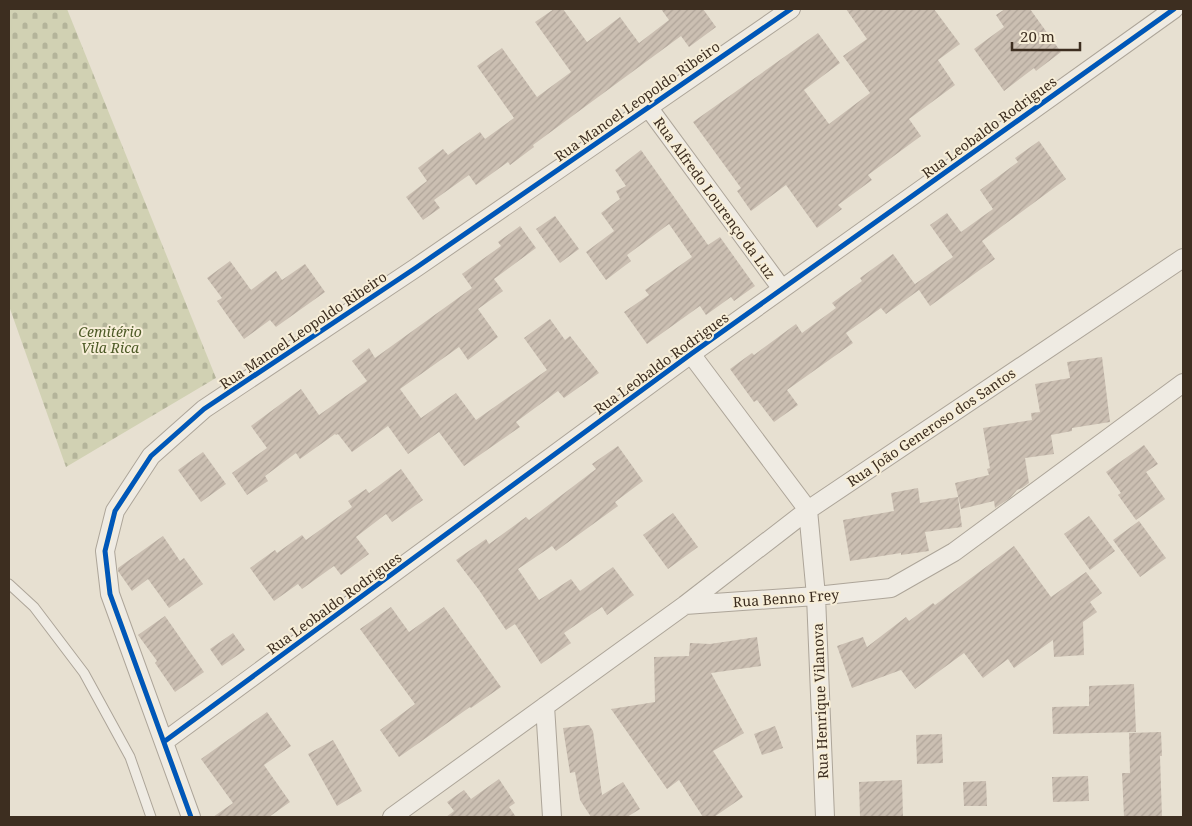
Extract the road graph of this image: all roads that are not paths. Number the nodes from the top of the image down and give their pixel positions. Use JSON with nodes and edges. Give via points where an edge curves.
{"nodes":[{"id":1,"x":791,"y":9,"type":"edge"},
{"id":2,"x":1174,"y":9,"type":"edge"},
{"id":3,"x":648,"y":107,"type":"junction"},
{"id":4,"x":1183,"y":258,"type":"edge"},
{"id":5,"x":782,"y":289,"type":"junction"},
{"id":6,"x":691,"y":354,"type":"junction"},
{"id":7,"x":1183,"y":384,"type":"edge"},
{"id":8,"x":808,"y":510,"type":"junction"},
{"id":9,"x":9,"y":584,"type":"edge"},
{"id":10,"x":816,"y":596,"type":"junction"},
{"id":11,"x":685,"y":605,"type":"junction"},
{"id":12,"x":545,"y":706,"type":"junction"},
{"id":13,"x":164,"y":742,"type":"junction"},
{"id":14,"x":151,"y":817,"type":"edge"},
{"id":15,"x":191,"y":817,"type":"edge"},
{"id":16,"x":392,"y":817,"type":"edge"},
{"id":17,"x":552,"y":817,"type":"edge"},
{"id":18,"x":825,"y":817,"type":"edge"}],
"edges":[{"from":1,"to":3,"type":"street","name":"Rua Manoel Leopoldo Ribeiro"},
{"from":2,"to":5,"type":"street","name":"Rua Leobaldo Rodrigues"},
{"from":3,"to":5,"type":"street","name":"Rua Alfredo Lourenço da Luz"},
{"from":3,"to":13,"type":"street","name":"Rua Manoel Leopoldo Ribeiro","via":[[204,409],[151,456],[115,511],[105,551],[110,594]]},
{"from":4,"to":8,"type":"street","name":"Rua João Generoso dos Santos"},
{"from":5,"to":6,"type":"street","name":"Rua Leobaldo Rodrigues"},
{"from":6,"to":8,"type":"street"},
{"from":6,"to":13,"type":"street","name":"Rua Leobaldo Rodrigues"},
{"from":7,"to":10,"type":"street","name":"Rua Benno Frey","via":[[954,552],[891,588]]},
{"from":8,"to":10,"type":"street","name":"Rua Henrique Vilanova"},
{"from":8,"to":11,"type":"street","name":"Rua João Generoso dos Santos"},
{"from":9,"to":14,"type":"lane","via":[[34,607],[84,673],[130,757]]},
{"from":10,"to":11,"type":"street","name":"Rua Benno Frey"},
{"from":10,"to":18,"type":"street","name":"Rua Henrique Vilanova"},
{"from":11,"to":12,"type":"street"},
{"from":12,"to":16,"type":"street"},
{"from":12,"to":17,"type":"street"},
{"from":13,"to":15,"type":"street","name":"Rua Manoel Leopoldo Ribeiro"}]}
